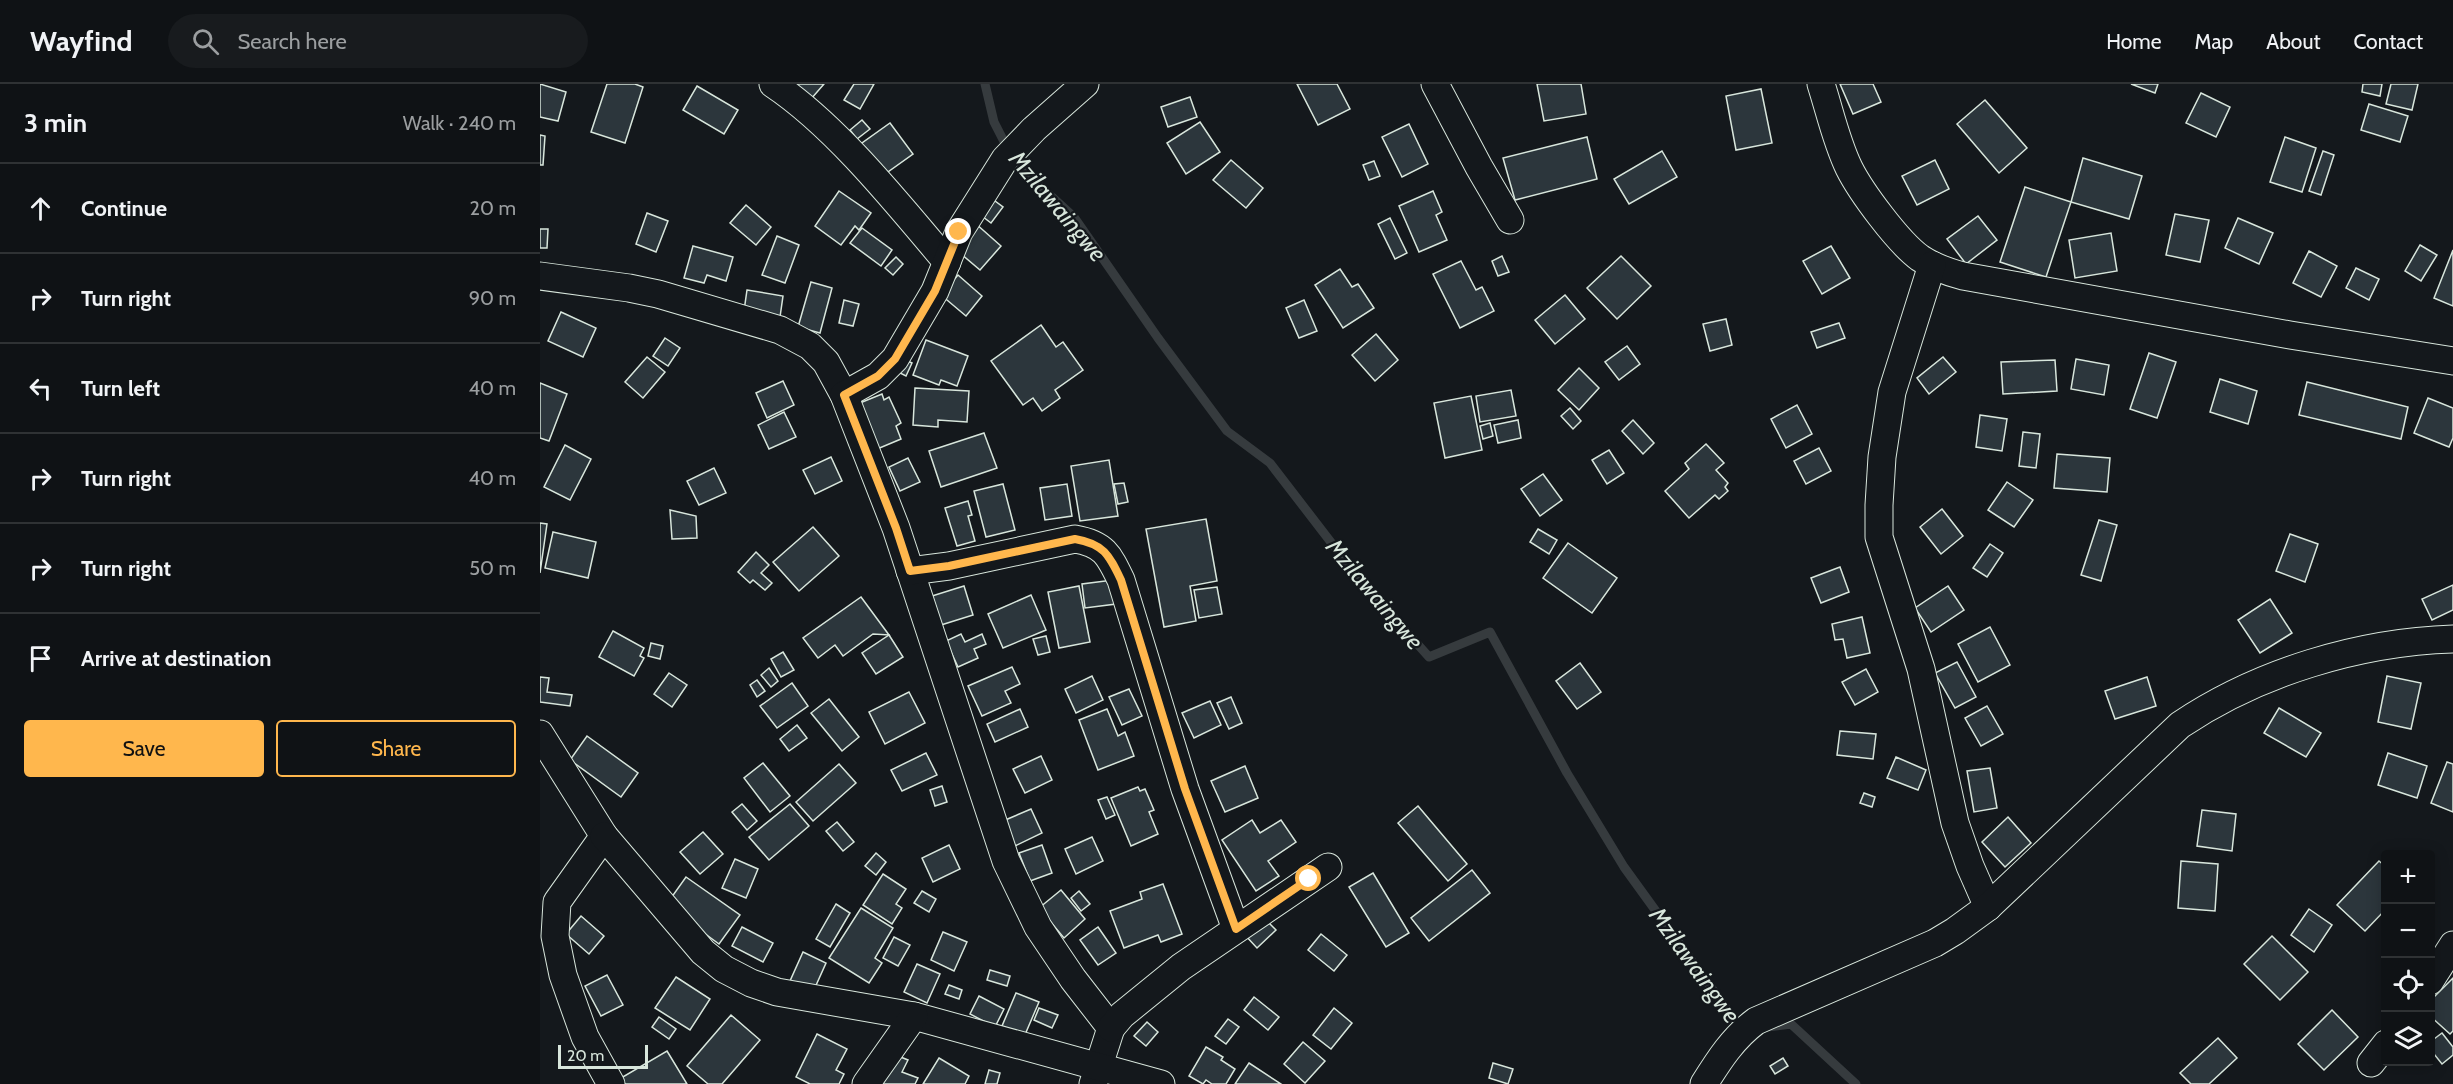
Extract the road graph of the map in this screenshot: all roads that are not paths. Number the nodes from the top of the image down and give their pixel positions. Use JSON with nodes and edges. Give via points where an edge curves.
{"nodes":[{"id":1,"x":772,"y":84,"type":"edge"},
{"id":2,"x":1085,"y":84,"type":"edge"},
{"id":3,"x":1435,"y":84,"type":"edge"},
{"id":4,"x":1821,"y":84,"type":"edge"},
{"id":5,"x":1510,"y":220,"type":"dead end"},
{"id":6,"x":947,"y":262,"type":"junction"},
{"id":7,"x":1932,"y":265,"type":"junction"},
{"id":8,"x":540,"y":276,"type":"edge"},
{"id":9,"x":2453,"y":361,"type":"edge"},
{"id":10,"x":844,"y":395,"type":"junction"},
{"id":11,"x":910,"y":571,"type":"junction"},
{"id":12,"x":2453,"y":639,"type":"edge"},
{"id":13,"x":540,"y":734,"type":"edge"},
{"id":14,"x":604,"y":836,"type":"junction"},
{"id":15,"x":1328,"y":867,"type":"dead end"},
{"id":16,"x":1988,"y":907,"type":"junction"},
{"id":17,"x":1236,"y":929,"type":"junction"},
{"id":18,"x":2453,"y":945,"type":"edge"},
{"id":19,"x":2435,"y":973,"type":"edge"},
{"id":20,"x":914,"y":1016,"type":"junction"},
{"id":21,"x":1111,"y":1029,"type":"junction"},
{"id":22,"x":1096,"y":1075,"type":"edge"},
{"id":23,"x":611,"y":1084,"type":"edge"},
{"id":24,"x":866,"y":1084,"type":"edge"},
{"id":25,"x":1161,"y":1084,"type":"edge"},
{"id":26,"x":1704,"y":1084,"type":"edge"}],
"edges":[{"from":1,"to":6,"type":"street","via":[[846,148]]},
{"from":2,"to":6,"type":"street","via":[[1010,154],[959,232]]},
{"from":3,"to":5,"type":"street"},
{"from":4,"to":7,"type":"street","via":[[1840,146],[1858,184],[1906,245]]},
{"from":6,"to":10,"type":"street","via":[[935,291],[895,359],[878,376]]},
{"from":7,"to":9,"type":"street","via":[[1963,276]]},
{"from":7,"to":16,"type":"street","via":[[1892,392],[1882,457],[1879,537],[1921,669],[1955,823]]},
{"from":8,"to":10,"type":"street","via":[[658,294],[780,330],[810,346],[826,362]]},
{"from":10,"to":11,"type":"street"},
{"from":11,"to":17,"type":"street","via":[[1075,539],[1101,548],[1121,580],[1185,789]]},
{"from":11,"to":21,"type":"street","via":[[1006,861],[1038,927]]},
{"from":12,"to":16,"type":"street","via":[[2426,640],[2318,661],[2206,707],[2180,724]]},
{"from":13,"to":14,"type":"street"},
{"from":14,"to":20,"type":"street","via":[[703,952],[724,969],[777,992]]},
{"from":14,"to":23,"type":"street","via":[[557,902],[555,936],[563,975],[585,1037]]},
{"from":15,"to":17,"type":"street"},
{"from":16,"to":26,"type":"street","via":[[1935,943],[1756,1021],[1726,1050]]},
{"from":17,"to":21,"type":"street","via":[[1162,982]]},
{"from":18,"to":19,"type":"street"},
{"from":20,"to":22,"type":"street"},
{"from":20,"to":24,"type":"street"},
{"from":21,"to":22,"type":"street"},
{"from":22,"to":25,"type":"street"}]}
